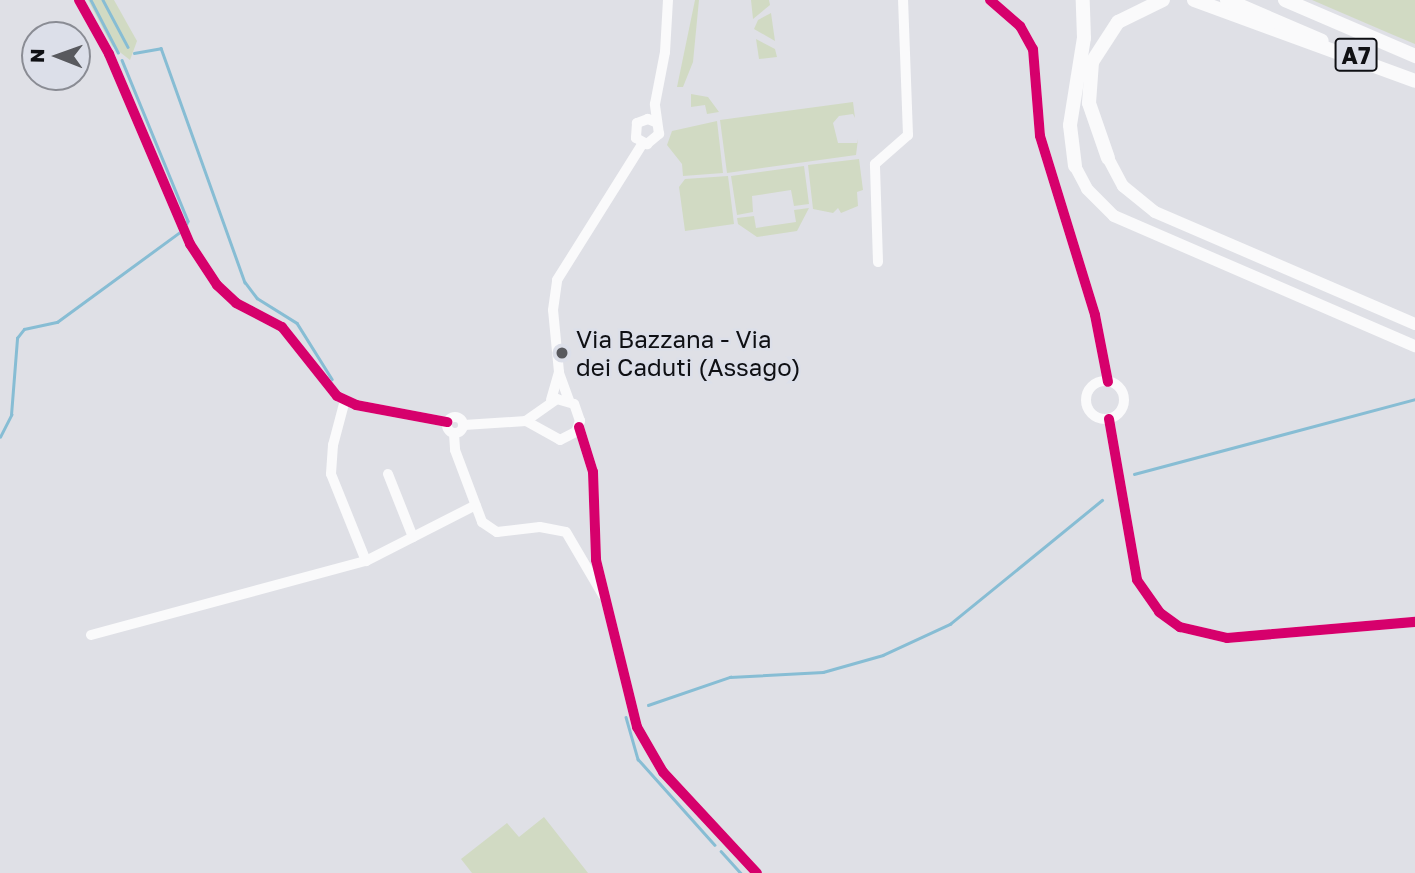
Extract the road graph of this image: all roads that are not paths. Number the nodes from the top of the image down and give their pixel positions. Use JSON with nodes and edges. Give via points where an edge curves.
{"nodes":[{"id":1,"x":79,"y":0,"type":"edge"},
{"id":2,"x":667,"y":0,"type":"edge"},
{"id":3,"x":902,"y":0,"type":"edge"},
{"id":4,"x":990,"y":0,"type":"edge"},
{"id":5,"x":1083,"y":0,"type":"edge"},
{"id":6,"x":1163,"y":0,"type":"edge"},
{"id":7,"x":1195,"y":0,"type":"edge"},
{"id":8,"x":1227,"y":0,"type":"edge"},
{"id":9,"x":1285,"y":0,"type":"edge"},
{"id":10,"x":1415,"y":56,"type":"edge"},
{"id":11,"x":1415,"y":81,"type":"edge"},
{"id":12,"x":655,"y":122,"type":"junction"},
{"id":13,"x":643,"y":143,"type":"junction"},
{"id":14,"x":1108,"y":158,"type":"joint"},
{"id":15,"x":1075,"y":166,"type":"joint"},
{"id":16,"x":878,"y":262,"type":"dead end"},
{"id":17,"x":1415,"y":324,"type":"edge"},
{"id":18,"x":1415,"y":346,"type":"edge"},
{"id":19,"x":559,"y":372,"type":"junction"},
{"id":20,"x":1108,"y":382,"type":"junction"},
{"id":21,"x":345,"y":400,"type":"junction"},
{"id":22,"x":551,"y":400,"type":"junction"},
{"id":23,"x":569,"y":400,"type":"junction"},
{"id":24,"x":542,"y":408,"type":"junction"},
{"id":25,"x":1109,"y":419,"type":"junction"},
{"id":26,"x":526,"y":421,"type":"junction"},
{"id":27,"x":447,"y":422,"type":"junction"},
{"id":28,"x":464,"y":425,"type":"junction"},
{"id":29,"x":579,"y":427,"type":"junction"},
{"id":30,"x":542,"y":430,"type":"junction"},
{"id":31,"x":454,"y":434,"type":"junction"},
{"id":32,"x":566,"y":439,"type":"junction"},
{"id":33,"x":586,"y":452,"type":"junction"},
{"id":34,"x":388,"y":474,"type":"dead end"},
{"id":35,"x":476,"y":505,"type":"junction"},
{"id":36,"x":413,"y":537,"type":"junction"},
{"id":37,"x":366,"y":561,"type":"junction"},
{"id":38,"x":605,"y":598,"type":"junction"},
{"id":39,"x":1415,"y":622,"type":"edge"},
{"id":40,"x":91,"y":635,"type":"dead end"},
{"id":41,"x":757,"y":873,"type":"edge"}],
"edges":[{"from":1,"to":21,"type":"street","via":[[109,54],[180,223],[205,269],[236,303],[282,327],[323,383]]},
{"from":2,"to":12,"type":"street"},
{"from":3,"to":16,"type":"street","via":[[908,135],[875,164]]},
{"from":4,"to":20,"type":"street","via":[[1020,26],[1033,49],[1040,136],[1095,315]]},
{"from":5,"to":15,"type":"highway","via":[[1084,38],[1070,125]]},
{"from":6,"to":14,"type":"highway","via":[[1136,9],[1118,22],[1092,62],[1088,103]]},
{"from":7,"to":11,"type":"highway"},
{"from":8,"to":11,"type":"highway","number":"A7"},
{"from":9,"to":10,"type":"highway","number":"A7"},
{"from":12,"to":13,"type":"street","via":[[657,138]]},
{"from":12,"to":13,"type":"street","via":[[644,119],[635,126],[636,138]]},
{"from":13,"to":19,"type":"street","via":[[574,246],[557,280],[553,310]]},
{"from":14,"to":17,"type":"main road","via":[[1126,190],[1160,214]]},
{"from":15,"to":18,"type":"main road","via":[[1087,189],[1114,216]]},
{"from":19,"to":22,"type":"street"},
{"from":19,"to":23,"type":"street"},
{"from":20,"to":25,"type":"street","via":[[1119,388],[1124,400],[1120,412]]},
{"from":20,"to":25,"type":"street","via":[[1093,386],[1086,399],[1093,415]]},
{"from":21,"to":27,"type":"street"},
{"from":21,"to":37,"type":"street","via":[[330,460],[333,485]]},
{"from":22,"to":23,"type":"street"},
{"from":22,"to":24,"type":"street"},
{"from":23,"to":29,"type":"street","via":[[580,415]]},
{"from":24,"to":26,"type":"street"},
{"from":24,"to":30,"type":"street"},
{"from":25,"to":39,"type":"street","via":[[1138,580],[1159,612],[1180,627],[1227,638]]},
{"from":26,"to":28,"type":"street"},
{"from":26,"to":30,"type":"street"},
{"from":27,"to":28,"type":"street","via":[[458,417]]},
{"from":27,"to":31,"type":"street"},
{"from":28,"to":31,"type":"street"},
{"from":29,"to":32,"type":"street"},
{"from":29,"to":33,"type":"street"},
{"from":30,"to":32,"type":"street","via":[[550,437]]},
{"from":31,"to":35,"type":"street"},
{"from":32,"to":33,"type":"street"},
{"from":33,"to":38,"type":"street","via":[[593,472],[594,543]]},
{"from":34,"to":36,"type":"street"},
{"from":35,"to":36,"type":"street"},
{"from":35,"to":38,"type":"street","via":[[489,529],[540,527],[565,532]]},
{"from":36,"to":37,"type":"street"},
{"from":37,"to":40,"type":"street"},
{"from":38,"to":41,"type":"street","via":[[630,704],[644,742],[663,772]]}]}
